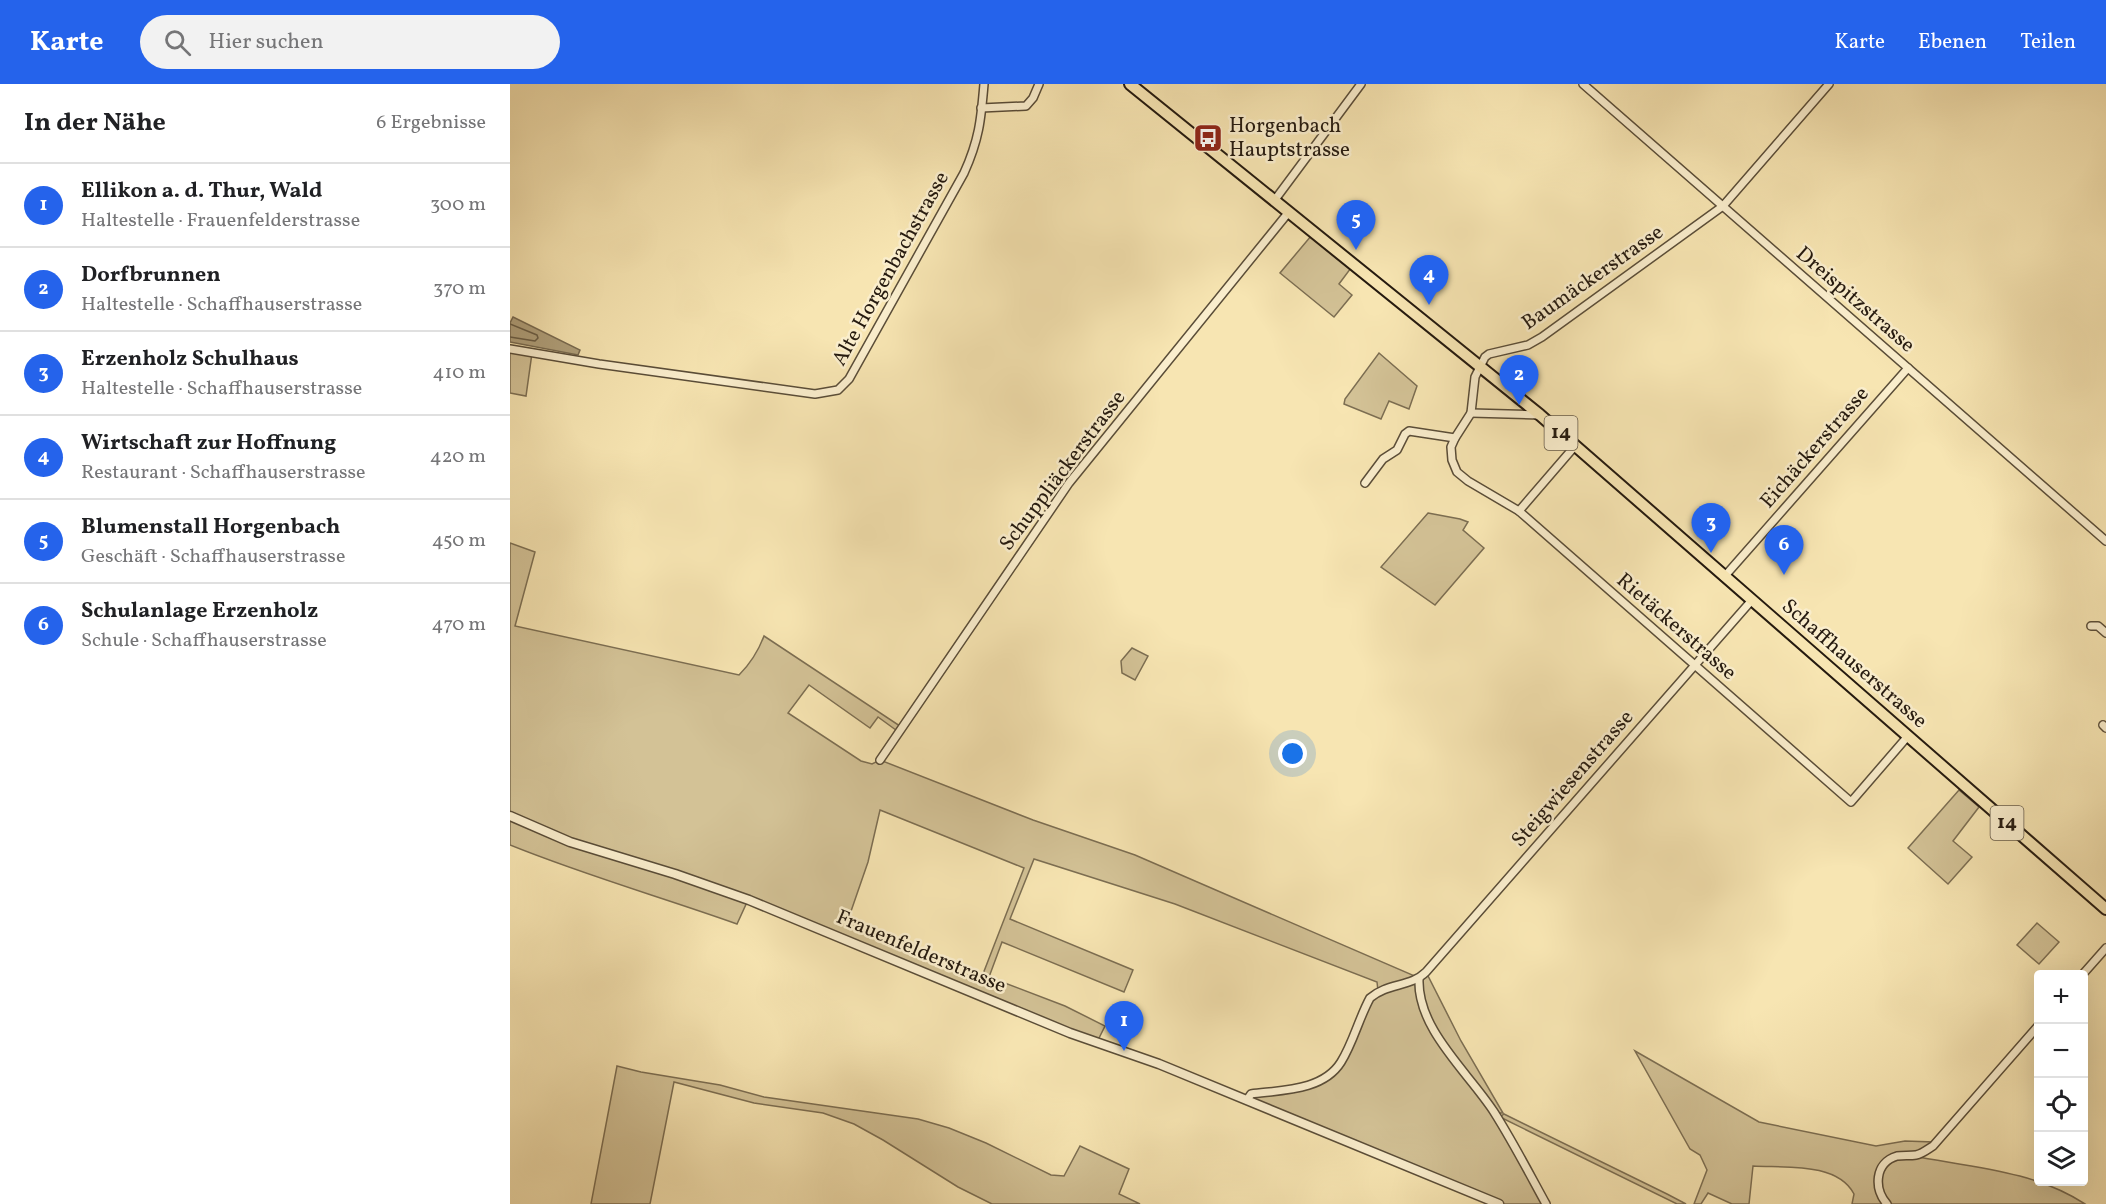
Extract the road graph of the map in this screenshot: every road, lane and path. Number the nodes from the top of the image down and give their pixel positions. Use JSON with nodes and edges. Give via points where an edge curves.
{"nodes":[{"id":1,"x":984,"y":84,"type":"edge"},
{"id":2,"x":1039,"y":84,"type":"edge"},
{"id":3,"x":1130,"y":84,"type":"edge"},
{"id":4,"x":1361,"y":84,"type":"edge"},
{"id":5,"x":1583,"y":84,"type":"edge"},
{"id":6,"x":1830,"y":84,"type":"edge"},
{"id":7,"x":981,"y":108,"type":"junction"},
{"id":8,"x":1274,"y":201,"type":"junction"},
{"id":9,"x":1723,"y":206,"type":"junction"},
{"id":10,"x":1288,"y":213,"type":"junction"},
{"id":11,"x":510,"y":349,"type":"edge"},
{"id":12,"x":1480,"y":366,"type":"junction"},
{"id":13,"x":1908,"y":368,"type":"junction"},
{"id":14,"x":1471,"y":413,"type":"junction"},
{"id":15,"x":1540,"y":415,"type":"junction"},
{"id":16,"x":1455,"y":438,"type":"junction"},
{"id":17,"x":1575,"y":446,"type":"junction"},
{"id":18,"x":1365,"y":483,"type":"dead end"},
{"id":19,"x":1519,"y":511,"type":"junction"},
{"id":20,"x":2106,"y":541,"type":"edge"},
{"id":21,"x":1724,"y":577,"type":"junction"},
{"id":22,"x":1752,"y":600,"type":"junction"},
{"id":23,"x":2091,"y":626,"type":"dead end"},
{"id":24,"x":2106,"y":633,"type":"edge"},
{"id":25,"x":1695,"y":665,"type":"junction"},
{"id":26,"x":1908,"y":736,"type":"junction"},
{"id":27,"x":880,"y":760,"type":"dead end"},
{"id":28,"x":510,"y":816,"type":"edge"},
{"id":29,"x":2106,"y":909,"type":"edge"},
{"id":30,"x":2106,"y":948,"type":"edge"},
{"id":31,"x":2087,"y":970,"type":"edge"},
{"id":32,"x":1419,"y":979,"type":"junction"},
{"id":33,"x":2034,"y":1031,"type":"edge"},
{"id":34,"x":1246,"y":1100,"type":"junction"},
{"id":35,"x":1499,"y":1204,"type":"edge"},
{"id":36,"x":1546,"y":1204,"type":"edge"},
{"id":37,"x":1887,"y":1204,"type":"edge"}],
"edges":[{"from":1,"to":7,"type":"street","name":"Alte Horgenbachstrasse"},
{"from":2,"to":7,"type":"street","via":[[1026,106]]},
{"from":3,"to":8,"type":"main road","name":"Schaffhauserstrasse","number":"14"},
{"from":4,"to":8,"type":"street"},
{"from":5,"to":9,"type":"street","name":"Dreispitzstrasse"},
{"from":6,"to":9,"type":"street","name":"Baumäckerstrasse"},
{"from":7,"to":11,"type":"street","name":"Alte Horgenbachstrasse","via":[[975,148],[964,172],[849,379],[838,390],[815,394]]},
{"from":8,"to":10,"type":"main road","name":"Schaffhauserstrasse","number":"14"},
{"from":9,"to":12,"type":"street","name":"Baumäckerstrasse","via":[[1542,337],[1528,345],[1489,354]]},
{"from":9,"to":13,"type":"street","name":"Dreispitzstrasse"},
{"from":10,"to":12,"type":"main road","name":"Schaffhauserstrasse","number":"14"},
{"from":10,"to":27,"type":"street","name":"Schuppliäckerstrasse","via":[[1069,483]]},
{"from":12,"to":14,"type":"street"},
{"from":12,"to":15,"type":"main road","name":"Schaffhauserstrasse","number":"14"},
{"from":13,"to":20,"type":"street","name":"Dreispitzstrasse"},
{"from":13,"to":21,"type":"street","name":"Eichäckerstrasse"},
{"from":14,"to":15,"type":"street"},
{"from":14,"to":16,"type":"street"},
{"from":15,"to":17,"type":"main road","name":"Schaffhauserstrasse","number":"14"},
{"from":16,"to":18,"type":"street","via":[[1409,431],[1397,450],[1383,459]]},
{"from":16,"to":19,"type":"street","name":"Rietäckerstrasse","via":[[1451,447],[1457,472]]},
{"from":17,"to":19,"type":"street"},
{"from":17,"to":21,"type":"main road","name":"Schaffhauserstrasse","number":"14"},
{"from":19,"to":25,"type":"street","name":"Rietäckerstrasse"},
{"from":21,"to":22,"type":"main road","name":"Schaffhauserstrasse","number":"14"},
{"from":22,"to":25,"type":"street","name":"Steigwiesenstrasse"},
{"from":22,"to":26,"type":"main road","name":"Schaffhauserstrasse","number":"14"},
{"from":23,"to":24,"type":"street"},
{"from":25,"to":26,"type":"street","name":"Rietäckerstrasse","via":[[1851,802]]},
{"from":25,"to":32,"type":"street","name":"Steigwiesenstrasse"},
{"from":26,"to":29,"type":"main road","name":"Schaffhauserstrasse","number":"14"},
{"from":28,"to":34,"type":"street","name":"Frauenfelderstrasse","via":[[570,842],[712,886],[1070,1033]]},
{"from":30,"to":31,"type":"street"},
{"from":32,"to":34,"type":"street","via":[[1378,991],[1370,998],[1341,1062],[1331,1075],[1319,1082],[1251,1094]]},
{"from":32,"to":36,"type":"street","via":[[1425,1010],[1441,1044],[1473,1081]]},
{"from":33,"to":37,"type":"street","via":[[1933,1146],[1918,1155],[1897,1156],[1881,1168],[1878,1187]]},
{"from":34,"to":35,"type":"street","name":"Frauenfelderstrasse"}]}
